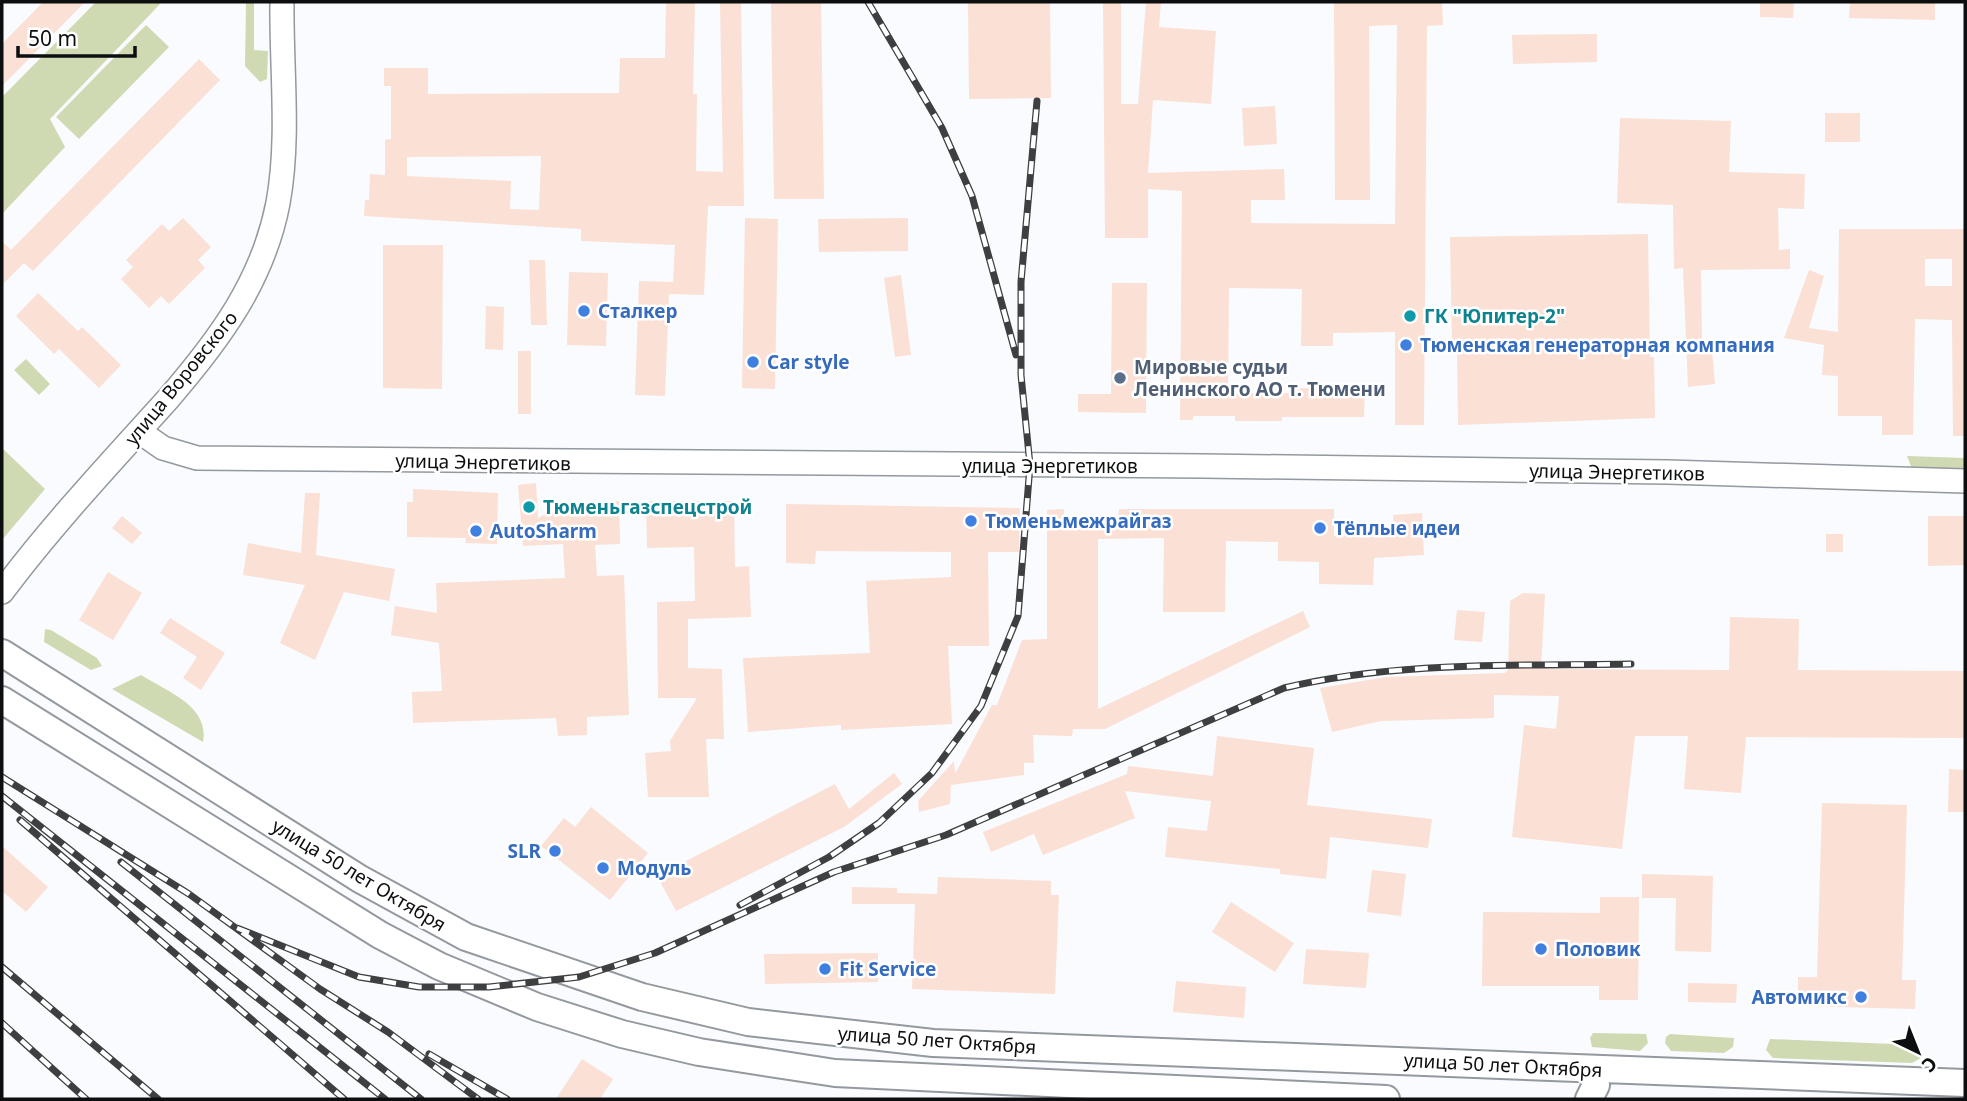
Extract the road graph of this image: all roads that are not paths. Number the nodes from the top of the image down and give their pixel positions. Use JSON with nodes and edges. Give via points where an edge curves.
{"nodes":[{"id":1,"x":282,"y":2,"type":"edge"},
{"id":2,"x":140,"y":432,"type":"junction"},
{"id":3,"x":1965,"y":481,"type":"edge"},
{"id":4,"x":2,"y":592,"type":"edge"},
{"id":5,"x":2,"y":653,"type":"edge"},
{"id":6,"x":2,"y":700,"type":"edge"},
{"id":7,"x":933,"y":1043,"type":"junction"},
{"id":8,"x":1590,"y":1069,"type":"junction"},
{"id":9,"x":921,"y":1077,"type":"junction"},
{"id":10,"x":1965,"y":1083,"type":"edge"},
{"id":11,"x":1386,"y":1099,"type":"edge"},
{"id":12,"x":1589,"y":1099,"type":"edge"}],
"edges":[{"from":1,"to":2,"type":"street","name":"улица Воровского","via":[[283,148],[268,244],[248,291],[216,341]]},
{"from":2,"to":3,"type":"street","name":"улица Энергетиков","via":[[163,448],[197,458],[1668,472]]},
{"from":2,"to":4,"type":"street","name":"улица Воровского"},
{"from":5,"to":7,"type":"main road","name":"улица 50 лет Октября","via":[[360,879],[466,937],[642,997],[828,1033]]},
{"from":6,"to":9,"type":"main road","name":"улица 50 лет Октября","via":[[380,935],[439,966],[537,1007],[699,1052],[835,1073]]},
{"from":7,"to":8,"type":"main road","name":"улица 50 лет Октября"},
{"from":7,"to":9,"type":"main road","via":[[917,1051],[914,1058]]},
{"from":8,"to":10,"type":"main road","name":"улица 50 лет Октября"},
{"from":8,"to":12,"type":"main road","via":[[1596,1085]]},
{"from":9,"to":11,"type":"main road","name":"улица 50 лет Октября"}]}
